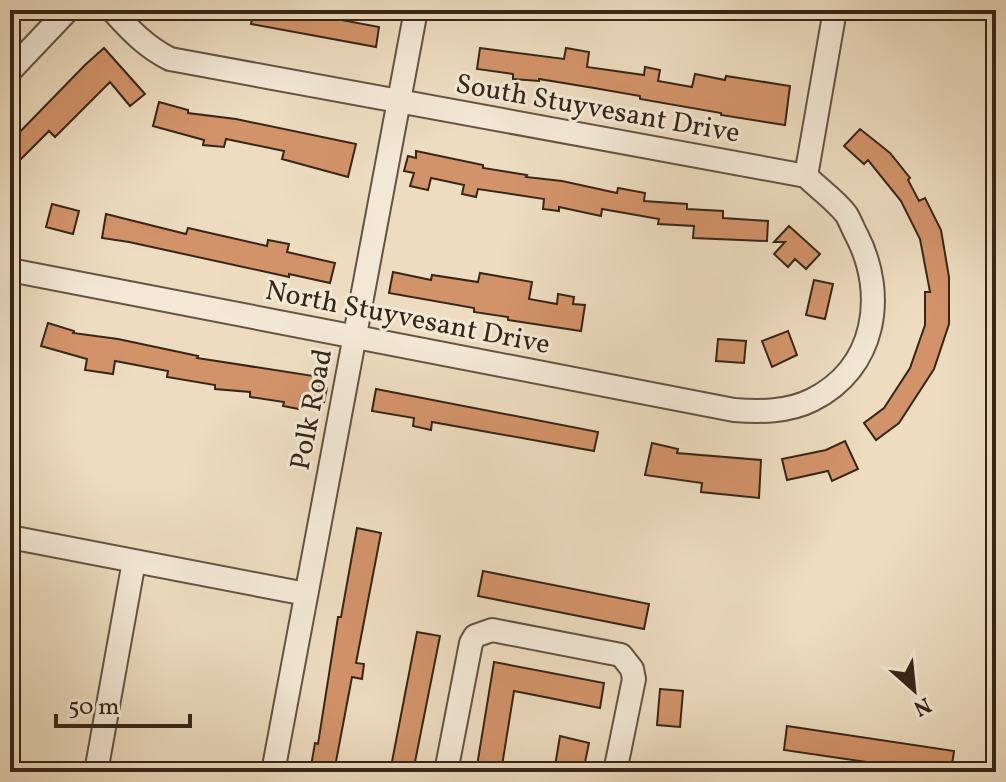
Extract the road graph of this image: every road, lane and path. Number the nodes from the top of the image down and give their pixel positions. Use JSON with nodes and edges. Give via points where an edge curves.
{"nodes":[{"id":1,"x":68,"y":10,"type":"edge"},
{"id":2,"x":112,"y":10,"type":"edge"},
{"id":3,"x":416,"y":10,"type":"edge"},
{"id":4,"x":835,"y":10,"type":"edge"},
{"id":5,"x":10,"y":71,"type":"edge"},
{"id":6,"x":399,"y":102,"type":"junction"},
{"id":7,"x":806,"y":176,"type":"junction"},
{"id":8,"x":10,"y":270,"type":"edge"},
{"id":9,"x":355,"y":337,"type":"junction"},
{"id":10,"x":10,"y":537,"type":"edge"},
{"id":11,"x":134,"y":561,"type":"junction"},
{"id":12,"x":306,"y":594,"type":"junction"},
{"id":13,"x":96,"y":772,"type":"edge"},
{"id":14,"x":273,"y":772,"type":"edge"},
{"id":15,"x":446,"y":772,"type":"edge"},
{"id":16,"x":615,"y":772,"type":"edge"}],
"edges":[{"from":1,"to":5,"type":"street"},
{"from":2,"to":6,"type":"street","name":"South Stuyvesant Drive","via":[[140,40],[170,59]]},
{"from":3,"to":6,"type":"street","name":"Polk Road"},
{"from":4,"to":7,"type":"street"},
{"from":6,"to":7,"type":"street","name":"South Stuyvesant Drive"},
{"from":6,"to":9,"type":"street","name":"Polk Road"},
{"from":7,"to":9,"type":"street","name":"North Stuyvesant Drive","via":[[846,214],[866,254],[873,317],[865,346],[842,377],[814,399],[795,406],[734,410]]},
{"from":8,"to":9,"type":"street","name":"North Stuyvesant Drive"},
{"from":9,"to":12,"type":"street","name":"Polk Road"},
{"from":10,"to":11,"type":"street"},
{"from":11,"to":12,"type":"street"},
{"from":11,"to":13,"type":"street"},
{"from":12,"to":14,"type":"street","name":"Polk Road"},
{"from":15,"to":16,"type":"street","via":[[471,643],[492,630],[621,655],[628,661],[634,679]]}]}
